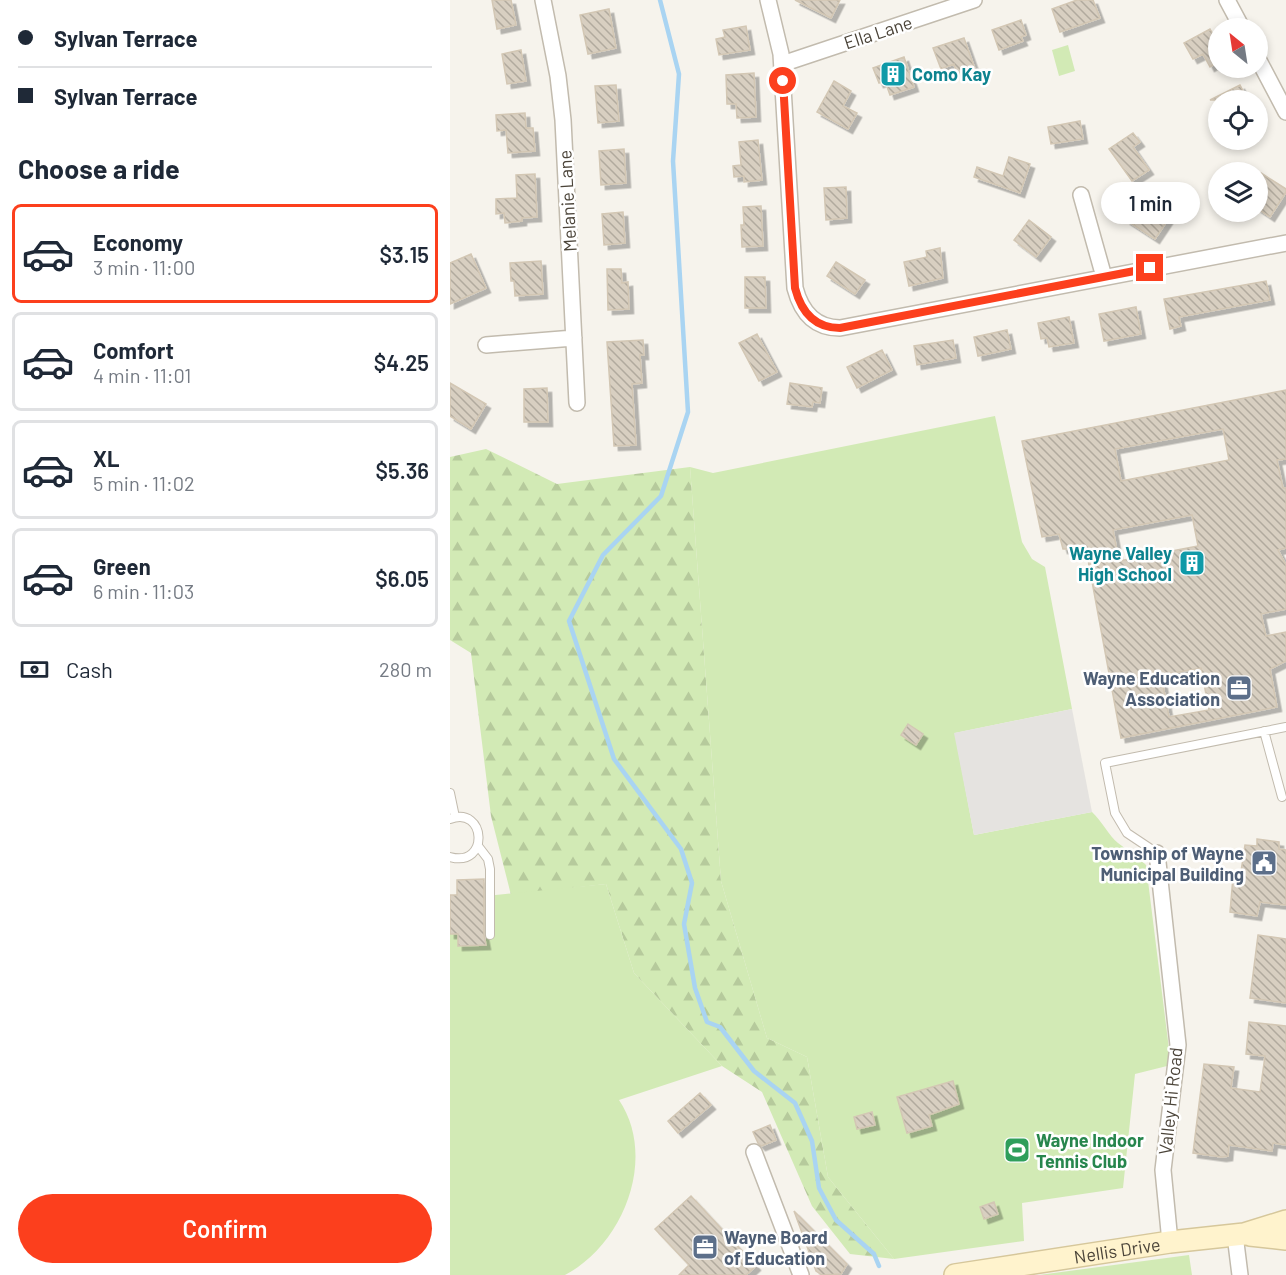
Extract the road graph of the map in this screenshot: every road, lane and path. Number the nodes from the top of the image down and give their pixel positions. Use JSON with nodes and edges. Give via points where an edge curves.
{"nodes":[{"id":1,"x":543,"y":0,"type":"edge"},
{"id":2,"x":768,"y":0,"type":"edge"},
{"id":3,"x":974,"y":0,"type":"edge"},
{"id":4,"x":1227,"y":0,"type":"edge"},
{"id":5,"x":1237,"y":18,"type":"edge"},
{"id":6,"x":782,"y":64,"type":"junction"},
{"id":7,"x":1268,"y":78,"type":"edge"},
{"id":8,"x":1286,"y":112,"type":"edge"},
{"id":9,"x":1081,"y":195,"type":"dead end"},
{"id":10,"x":1286,"y":243,"type":"edge"},
{"id":11,"x":1104,"y":277,"type":"junction"},
{"id":12,"x":574,"y":338,"type":"junction"},
{"id":13,"x":486,"y":345,"type":"dead end"},
{"id":14,"x":577,"y":403,"type":"dead end"},
{"id":15,"x":1286,"y":727,"type":"edge"},
{"id":16,"x":1264,"y":731,"type":"junction"},
{"id":17,"x":450,"y":793,"type":"edge"},
{"id":18,"x":1282,"y":797,"type":"dead end"},
{"id":19,"x":453,"y":818,"type":"edge"},
{"id":20,"x":478,"y":846,"type":"junction"},
{"id":21,"x":1156,"y":853,"type":"joint"},
{"id":22,"x":450,"y":857,"type":"edge"},
{"id":23,"x":490,"y":935,"type":"dead end"},
{"id":24,"x":754,"y":1152,"type":"dead end"},
{"id":25,"x":1286,"y":1221,"type":"edge"},
{"id":26,"x":1239,"y":1235,"type":"junction"},
{"id":27,"x":1286,"y":1239,"type":"edge"},
{"id":28,"x":1170,"y":1242,"type":"junction"},
{"id":29,"x":801,"y":1275,"type":"edge"},
{"id":30,"x":954,"y":1275,"type":"edge"},
{"id":31,"x":1240,"y":1275,"type":"edge"}],
"edges":[{"from":1,"to":12,"type":"street","name":"Melanie Lane","via":[[563,120]]},
{"from":2,"to":6,"type":"street"},
{"from":3,"to":6,"type":"street","name":"Ella Lane"},
{"from":4,"to":5,"type":"street"},
{"from":6,"to":11,"type":"street","via":[[795,288],[804,311],[813,320],[840,328]]},
{"from":7,"to":8,"type":"street"},
{"from":9,"to":11,"type":"street"},
{"from":10,"to":11,"type":"street"},
{"from":12,"to":13,"type":"street"},
{"from":12,"to":14,"type":"street","name":"Melanie Lane"},
{"from":15,"to":16,"type":"lane"},
{"from":16,"to":18,"type":"lane"},
{"from":16,"to":21,"type":"lane","via":[[1105,763],[1114,813],[1127,833]]},
{"from":17,"to":19,"type":"lane"},
{"from":19,"to":20,"type":"lane","via":[[472,821],[479,835]]},
{"from":20,"to":22,"type":"lane","via":[[466,857]]},
{"from":20,"to":23,"type":"lane","via":[[490,869]]},
{"from":21,"to":28,"type":"street","name":"Valley Hi Road","via":[[1178,1045],[1163,1170]]},
{"from":24,"to":29,"type":"street"},
{"from":25,"to":26,"type":"street","name":"Nellis Drive"},
{"from":26,"to":27,"type":"street","name":"Nellis Drive"},
{"from":26,"to":28,"type":"street","name":"Nellis Drive"},
{"from":26,"to":31,"type":"street"},
{"from":28,"to":30,"type":"street","name":"Nellis Drive"}]}
